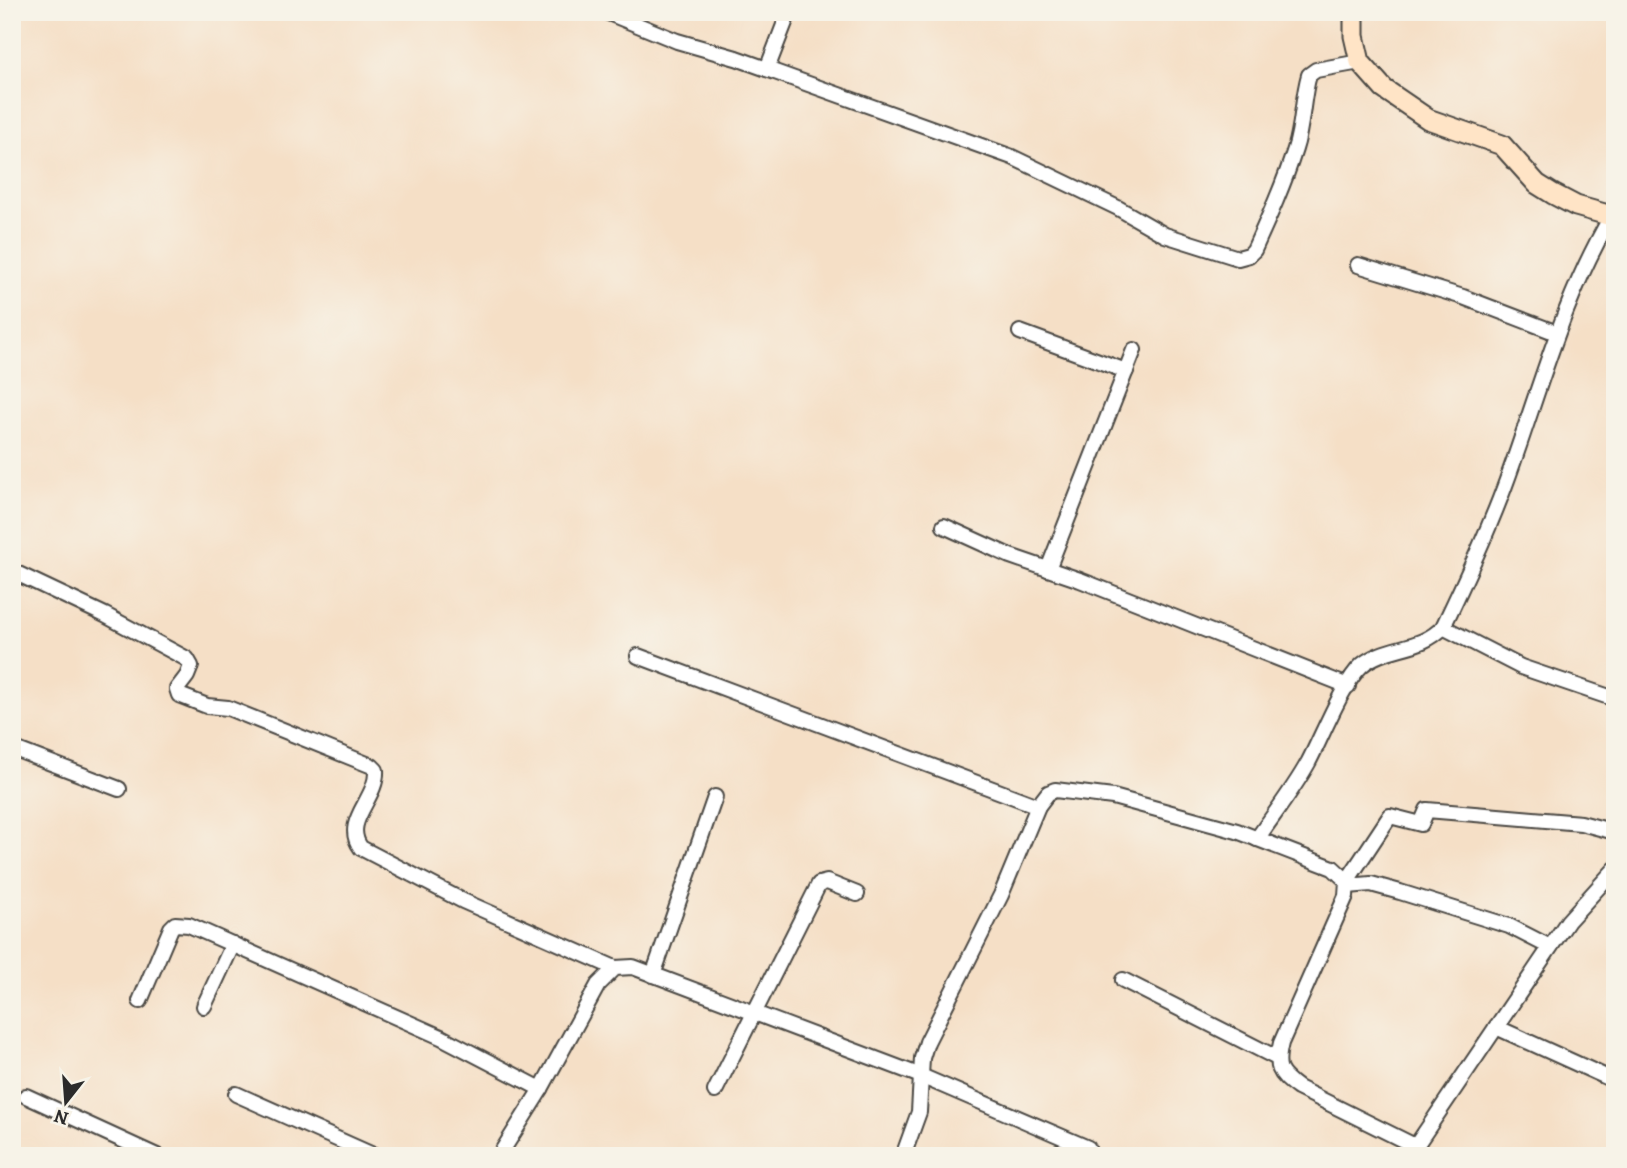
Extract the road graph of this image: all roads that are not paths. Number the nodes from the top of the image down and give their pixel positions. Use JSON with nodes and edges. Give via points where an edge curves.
{"nodes":[{"id":1,"x":606,"y":12,"type":"edge"},
{"id":2,"x":789,"y":12,"type":"edge"},
{"id":3,"x":1354,"y":12,"type":"edge"},
{"id":4,"x":1355,"y":63,"type":"junction"},
{"id":5,"x":767,"y":69,"type":"junction"},
{"id":6,"x":1613,"y":217,"type":"edge"},
{"id":7,"x":1358,"y":265,"type":"dead end"},
{"id":8,"x":1020,"y":332,"type":"dead end"},
{"id":9,"x":1557,"y":332,"type":"junction"},
{"id":10,"x":1134,"y":350,"type":"dead end"},
{"id":11,"x":1126,"y":371,"type":"junction"},
{"id":12,"x":944,"y":526,"type":"dead end"},
{"id":13,"x":1048,"y":569,"type":"junction"},
{"id":14,"x":12,"y":571,"type":"edge"},
{"id":15,"x":1443,"y":627,"type":"junction"},
{"id":16,"x":638,"y":656,"type":"dead end"},
{"id":17,"x":1348,"y":686,"type":"junction"},
{"id":18,"x":1615,"y":699,"type":"edge"},
{"id":19,"x":12,"y":748,"type":"edge"},
{"id":20,"x":119,"y":789,"type":"dead end"},
{"id":21,"x":715,"y":797,"type":"dead end"},
{"id":22,"x":1038,"y":806,"type":"junction"},
{"id":23,"x":1615,"y":832,"type":"edge"},
{"id":24,"x":1257,"y":839,"type":"junction"},
{"id":25,"x":1615,"y":869,"type":"edge"},
{"id":26,"x":1348,"y":884,"type":"junction"},
{"id":27,"x":857,"y":894,"type":"dead end"},
{"id":28,"x":233,"y":944,"type":"junction"},
{"id":29,"x":1550,"y":947,"type":"junction"},
{"id":30,"x":615,"y":968,"type":"junction"},
{"id":31,"x":653,"y":975,"type":"junction"},
{"id":32,"x":1123,"y":980,"type":"dead end"},
{"id":33,"x":139,"y":1001,"type":"dead end"},
{"id":34,"x":204,"y":1006,"type":"dead end"},
{"id":35,"x":754,"y":1013,"type":"junction"},
{"id":36,"x":1496,"y":1027,"type":"junction"},
{"id":37,"x":1277,"y":1058,"type":"junction"},
{"id":38,"x":921,"y":1076,"type":"junction"},
{"id":39,"x":1615,"y":1081,"type":"edge"},
{"id":40,"x":541,"y":1089,"type":"junction"},
{"id":41,"x":715,"y":1091,"type":"dead end"},
{"id":42,"x":236,"y":1094,"type":"dead end"},
{"id":43,"x":26,"y":1096,"type":"dead end"},
{"id":44,"x":1088,"y":1148,"type":"dead end"},
{"id":45,"x":1412,"y":1151,"type":"edge"},
{"id":46,"x":157,"y":1156,"type":"edge"},
{"id":47,"x":375,"y":1156,"type":"edge"},
{"id":48,"x":499,"y":1156,"type":"edge"},
{"id":49,"x":903,"y":1156,"type":"edge"}],
"edges":[{"from":1,"to":5,"type":"street","via":[[677,41]]},
{"from":2,"to":5,"type":"street"},
{"from":3,"to":4,"type":"street"},
{"from":4,"to":5,"type":"street","via":[[1309,75],[1295,150],[1273,207],[1254,250],[1238,258],[1165,235],[1012,158]]},
{"from":4,"to":6,"type":"street","via":[[1428,119],[1502,145],[1537,184],[1576,206]]},
{"from":6,"to":9,"type":"street","via":[[1581,274]]},
{"from":7,"to":9,"type":"street"},
{"from":8,"to":11,"type":"street"},
{"from":9,"to":15,"type":"street","via":[[1486,535]]},
{"from":10,"to":11,"type":"street"},
{"from":11,"to":13,"type":"street"},
{"from":12,"to":13,"type":"street"},
{"from":13,"to":17,"type":"street"},
{"from":14,"to":30,"type":"street","via":[[187,659],[191,666],[177,689],[179,695],[228,708],[372,766],[375,783],[354,828],[361,848],[463,901]]},
{"from":15,"to":17,"type":"street","via":[[1424,642],[1376,656],[1361,666]]},
{"from":15,"to":18,"type":"street","via":[[1521,667]]},
{"from":16,"to":22,"type":"street"},
{"from":17,"to":24,"type":"street","via":[[1307,765]]},
{"from":19,"to":20,"type":"street"},
{"from":21,"to":31,"type":"street"},
{"from":22,"to":24,"type":"street","via":[[1055,790],[1083,792]]},
{"from":22,"to":38,"type":"street","via":[[1001,895],[927,1042]]},
{"from":23,"to":26,"type":"street","via":[[1581,823],[1427,810],[1421,824],[1390,816]]},
{"from":24,"to":26,"type":"street","via":[[1333,868]]},
{"from":25,"to":29,"type":"street"},
{"from":26,"to":29,"type":"street","via":[[1401,892],[1510,926]]},
{"from":26,"to":37,"type":"street"},
{"from":27,"to":35,"type":"street","via":[[827,882],[819,884]]},
{"from":28,"to":33,"type":"street","via":[[189,925],[175,924]]},
{"from":28,"to":34,"type":"street"},
{"from":28,"to":40,"type":"street","via":[[441,1037]]},
{"from":29,"to":36,"type":"street"},
{"from":30,"to":31,"type":"street","via":[[633,967]]},
{"from":30,"to":40,"type":"street","via":[[598,985]]},
{"from":31,"to":35,"type":"street"},
{"from":32,"to":37,"type":"street"},
{"from":35,"to":38,"type":"street"},
{"from":35,"to":41,"type":"street"},
{"from":36,"to":39,"type":"street"},
{"from":36,"to":45,"type":"street"},
{"from":37,"to":45,"type":"street","via":[[1282,1077]]},
{"from":38,"to":44,"type":"street"},
{"from":38,"to":49,"type":"street","via":[[919,1112]]},
{"from":40,"to":48,"type":"street"},
{"from":42,"to":47,"type":"street"},
{"from":43,"to":46,"type":"street"}]}
